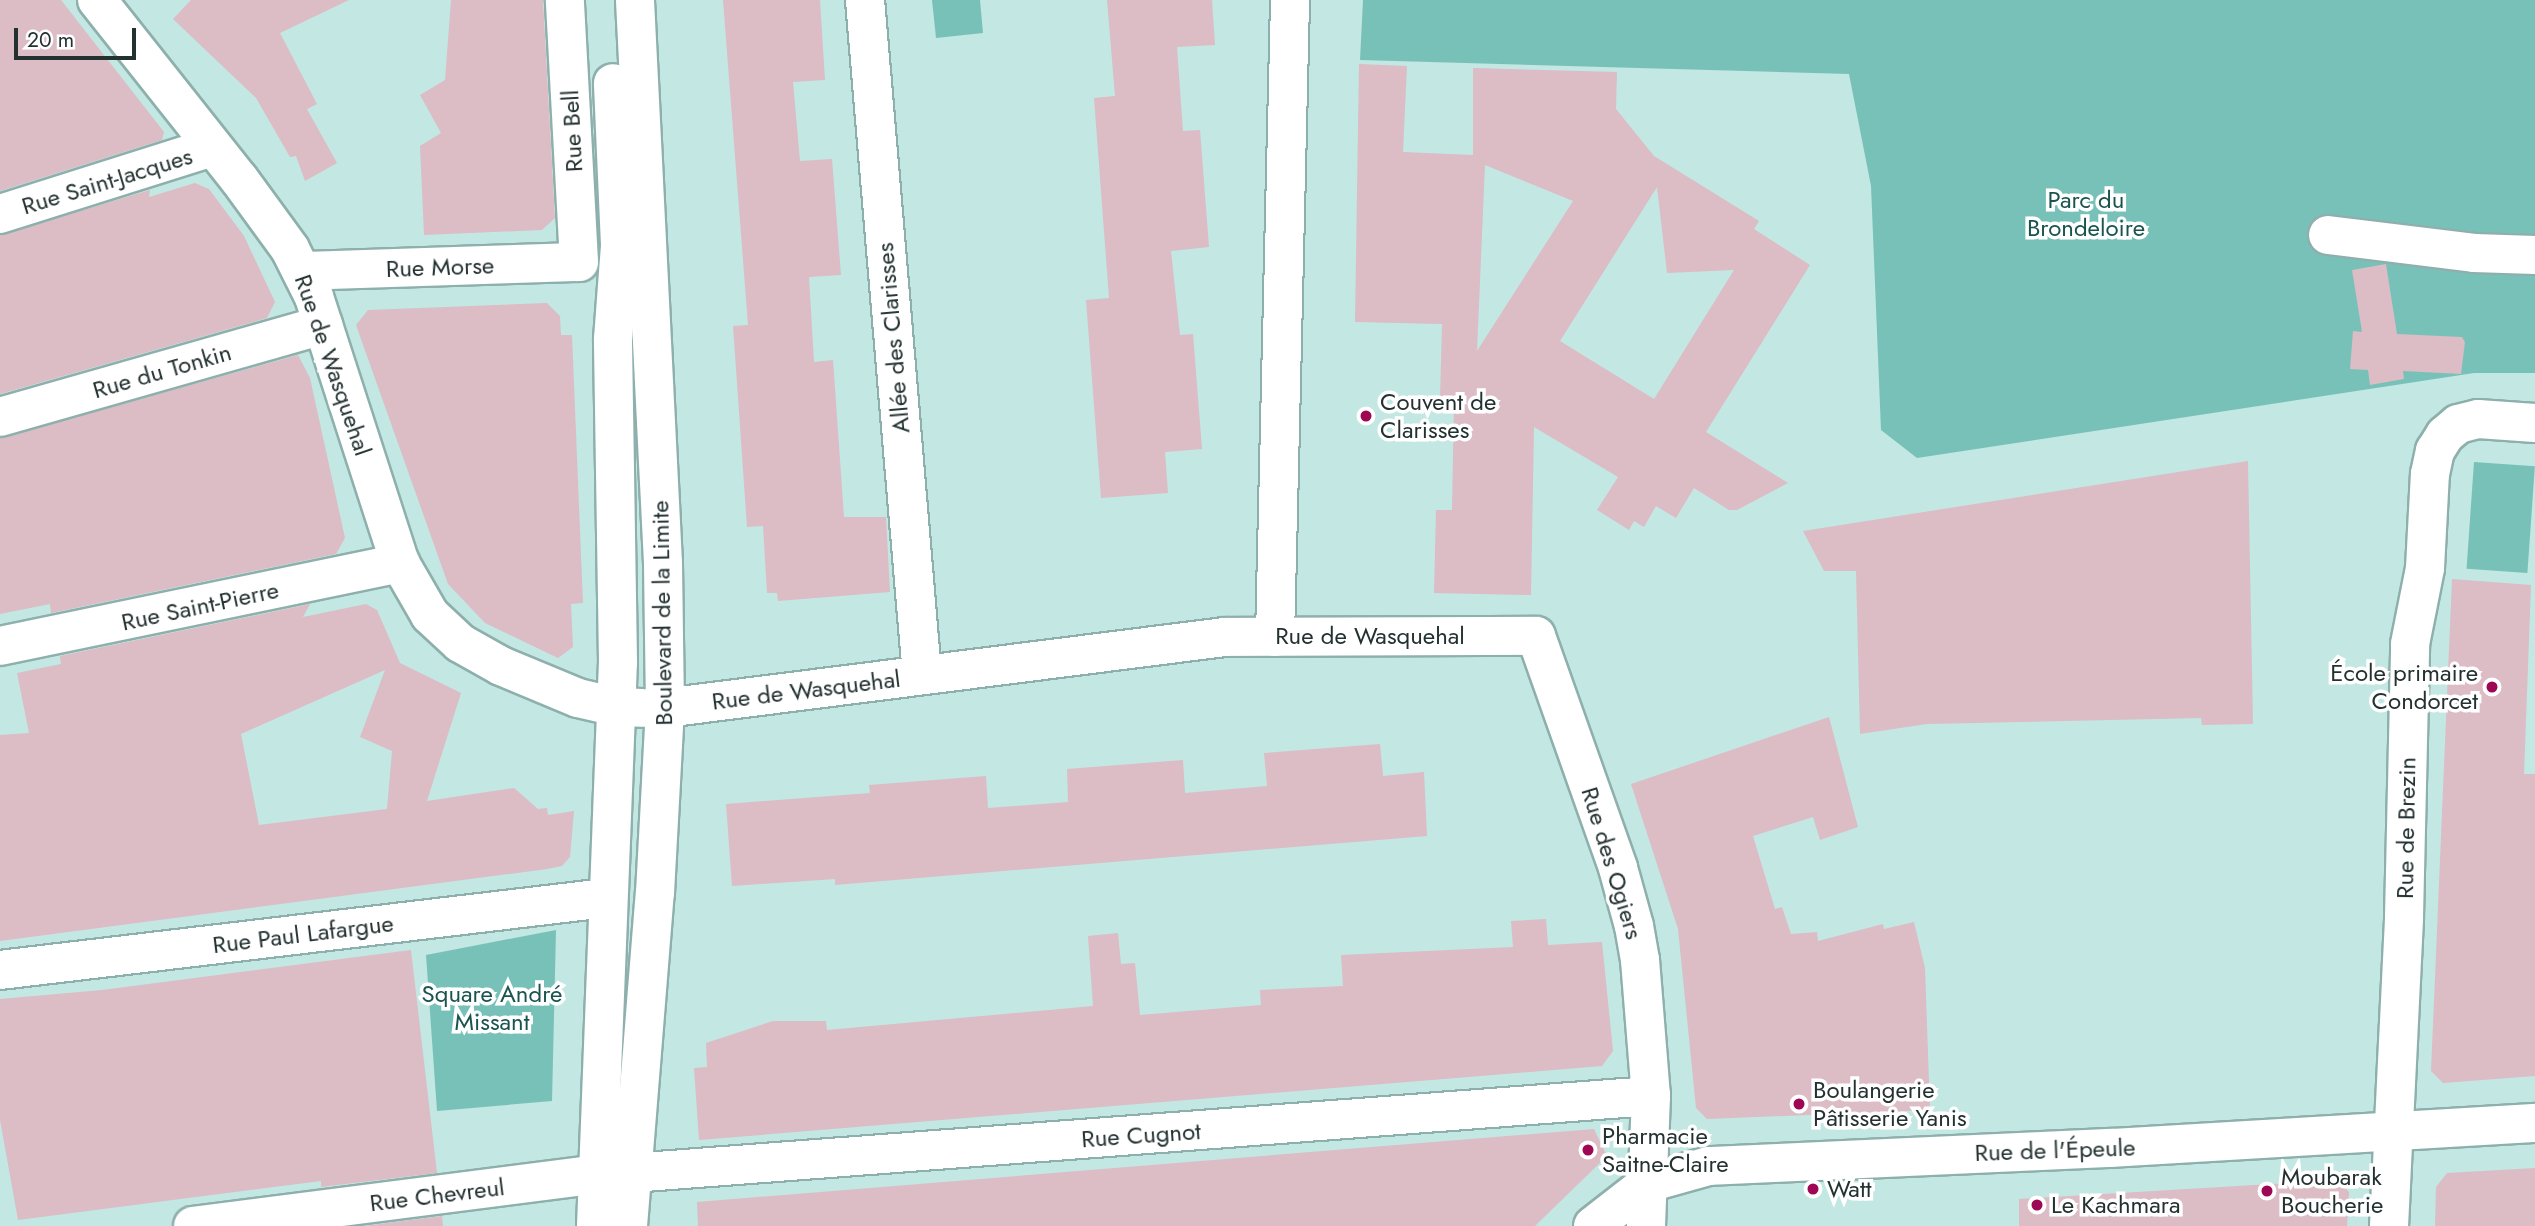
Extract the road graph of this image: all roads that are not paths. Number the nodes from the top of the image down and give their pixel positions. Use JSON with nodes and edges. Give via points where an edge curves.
{"nodes":[{"id":1,"x":97,"y":0,"type":"edge"},
{"id":2,"x":565,"y":0,"type":"edge"},
{"id":3,"x":609,"y":0,"type":"edge"},
{"id":4,"x":635,"y":0,"type":"edge"},
{"id":5,"x":864,"y":0,"type":"edge"},
{"id":6,"x":1290,"y":0,"type":"edge"},
{"id":7,"x":213,"y":147,"type":"junction"},
{"id":8,"x":0,"y":214,"type":"edge"},
{"id":9,"x":2328,"y":235,"type":"dead end"},
{"id":10,"x":2535,"y":255,"type":"edge"},
{"id":11,"x":579,"y":262,"type":"joint"},
{"id":12,"x":302,"y":271,"type":"junction"},
{"id":13,"x":323,"y":325,"type":"junction"},
{"id":14,"x":0,"y":417,"type":"edge"},
{"id":15,"x":2535,"y":423,"type":"edge"},
{"id":16,"x":400,"y":564,"type":"junction"},
{"id":17,"x":1536,"y":636,"type":"joint"},
{"id":18,"x":1275,"y":637,"type":"junction"},
{"id":19,"x":0,"y":646,"type":"edge"},
{"id":20,"x":922,"y":675,"type":"junction"},
{"id":21,"x":617,"y":707,"type":"junction"},
{"id":22,"x":665,"y":708,"type":"junction"},
{"id":23,"x":607,"y":898,"type":"junction"},
{"id":24,"x":0,"y":970,"type":"edge"},
{"id":25,"x":1651,"y":1096,"type":"junction"},
{"id":26,"x":2535,"y":1123,"type":"edge"},
{"id":27,"x":2393,"y":1131,"type":"junction"},
{"id":28,"x":614,"y":1174,"type":"junction"},
{"id":29,"x":1648,"y":1183,"type":"junction"},
{"id":30,"x":193,"y":1226,"type":"edge"},
{"id":31,"x":596,"y":1226,"type":"edge"},
{"id":32,"x":628,"y":1226,"type":"edge"},
{"id":33,"x":1593,"y":1226,"type":"edge"},
{"id":34,"x":1646,"y":1226,"type":"edge"},
{"id":35,"x":2389,"y":1226,"type":"edge"}],
"edges":[{"from":1,"to":7,"type":"street","name":"Rue de Wasquehal"},
{"from":2,"to":11,"type":"street","name":"Rue Bell"},
{"from":3,"to":21,"type":"street","name":"Boulevard de la Limite","via":[[620,245],[613,339]]},
{"from":4,"to":22,"type":"street","name":"Boulevard de la Limite","via":[[663,562]]},
{"from":5,"to":20,"type":"street","name":"Allée des Clarisses"},
{"from":6,"to":18,"type":"street"},
{"from":7,"to":8,"type":"street","name":"Rue Saint-Jacques"},
{"from":7,"to":12,"type":"street","name":"Rue de Wasquehal","via":[[274,225]]},
{"from":9,"to":10,"type":"street","via":[[2474,253]]},
{"from":11,"to":12,"type":"street","name":"Rue Morse"},
{"from":12,"to":13,"type":"street","name":"Rue de Wasquehal"},
{"from":13,"to":14,"type":"street","name":"Rue du Tonkin"},
{"from":13,"to":16,"type":"street","name":"Rue de Wasquehal"},
{"from":15,"to":27,"type":"street","name":"Rue de Brezin","via":[[2478,419],[2458,424],[2435,452],[2430,474],[2425,568],[2410,644],[2404,917]]},
{"from":16,"to":19,"type":"street","name":"Rue Saint-Pierre"},
{"from":16,"to":21,"type":"street","name":"Rue de Wasquehal","via":[[442,629],[477,655],[553,688]]},
{"from":17,"to":18,"type":"street","name":"Rue de Wasquehal"},
{"from":17,"to":25,"type":"street","name":"Rue des Ogiers","via":[[1628,898],[1640,960]]},
{"from":18,"to":20,"type":"street","name":"Rue de Wasquehal","via":[[1225,637]]},
{"from":20,"to":22,"type":"street","name":"Rue de Wasquehal"},
{"from":21,"to":22,"type":"street","name":"Rue de Wasquehal"},
{"from":21,"to":23,"type":"street","name":"Boulevard de la Limite"},
{"from":22,"to":28,"type":"street","name":"Boulevard de la Limite","via":[[655,893]]},
{"from":23,"to":24,"type":"street","name":"Rue Paul Lafargue"},
{"from":23,"to":28,"type":"street","name":"Boulevard de la Limite"},
{"from":25,"to":28,"type":"street","name":"Rue Cugnot"},
{"from":25,"to":29,"type":"street","name":"Rue des Ogiers"},
{"from":26,"to":27,"type":"street","name":"Rue de l'Épeule"},
{"from":27,"to":29,"type":"street","name":"Rue de l'Épeule","via":[[1709,1166]]},
{"from":27,"to":35,"type":"street","name":"Rue de Brezin"},
{"from":28,"to":30,"type":"street","name":"Rue Chevreul"},
{"from":28,"to":31,"type":"street","name":"Boulevard de la Limite"},
{"from":28,"to":32,"type":"street","name":"Boulevard de la Limite"},
{"from":29,"to":33,"type":"street","name":"Rue de l'Épeule"},
{"from":29,"to":34,"type":"street","name":"Rue des Ogiers"}]}
